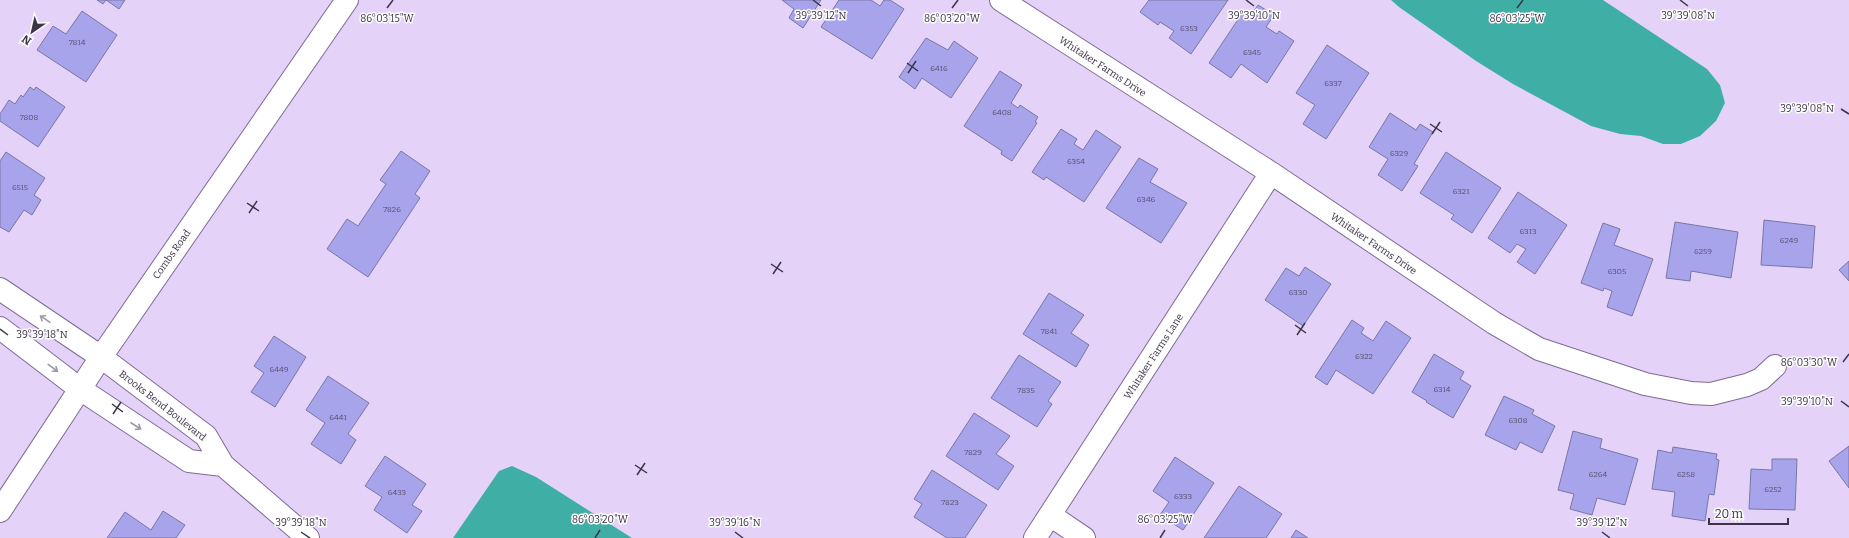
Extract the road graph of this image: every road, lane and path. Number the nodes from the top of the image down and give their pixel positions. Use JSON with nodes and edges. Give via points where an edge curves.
{"nodes":[{"id":1,"x":347,"y":0,"type":"edge"},
{"id":2,"x":1001,"y":0,"type":"edge"},
{"id":3,"x":1270,"y":173,"type":"junction"},
{"id":4,"x":0,"y":289,"type":"edge"},
{"id":5,"x":0,"y":328,"type":"edge"},
{"id":6,"x":101,"y":357,"type":"junction"},
{"id":7,"x":1775,"y":366,"type":"dead end"},
{"id":8,"x":80,"y":389,"type":"junction"},
{"id":9,"x":223,"y":466,"type":"junction"},
{"id":10,"x":0,"y":511,"type":"edge"},
{"id":11,"x":1050,"y":516,"type":"junction"},
{"id":12,"x":308,"y":538,"type":"edge"},
{"id":13,"x":1035,"y":538,"type":"edge"},
{"id":14,"x":1084,"y":538,"type":"edge"}],
"edges":[{"from":1,"to":6,"type":"street","name":"Combs Road"},
{"from":2,"to":3,"type":"street","name":"Whitaker Farms Drive"},
{"from":3,"to":7,"type":"street","name":"Whitaker Farms Drive","via":[[1494,323],[1539,349],[1645,384],[1691,393],[1711,394],[1747,385],[1761,379]]},
{"from":3,"to":11,"type":"street","name":"Whitaker Farms Lane"},
{"from":6,"to":4,"type":"street","name":"Brooks Bend Boulevard","one_way":true},
{"from":5,"to":8,"type":"street","one_way":true},
{"from":6,"to":8,"type":"street","name":"Combs Road"},
{"from":6,"to":9,"type":"street","name":"Brooks Bend Boulevard","via":[[206,436]]},
{"from":8,"to":9,"type":"street","one_way":true,"via":[[189,461]]},
{"from":8,"to":10,"type":"street","name":"Combs Road"},
{"from":9,"to":12,"type":"street","name":"Brooks Bend Boulevard"},
{"from":11,"to":13,"type":"street","name":"Whitaker Farms Lane"},
{"from":11,"to":14,"type":"street"}]}
